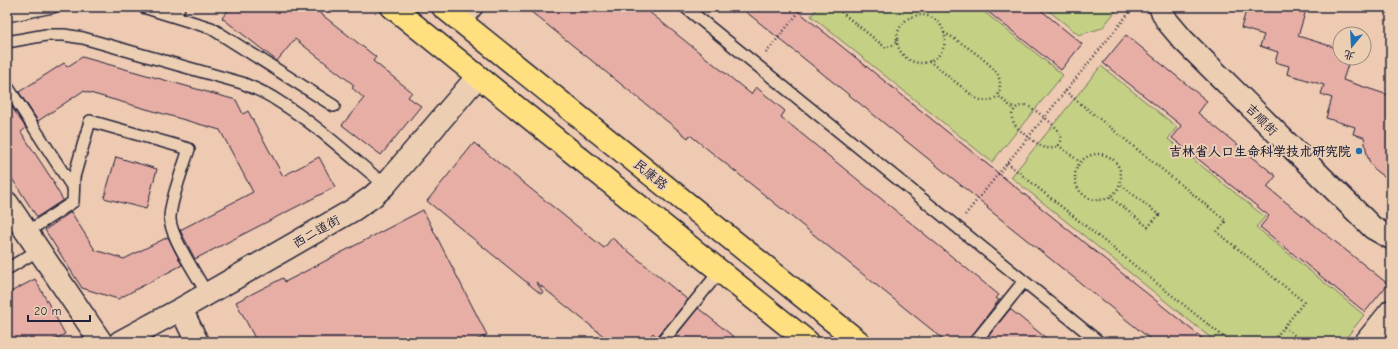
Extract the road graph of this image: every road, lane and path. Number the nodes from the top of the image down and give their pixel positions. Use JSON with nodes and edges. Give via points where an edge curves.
{"nodes":[{"id":1,"x":53,"y":7,"type":"edge"},
{"id":2,"x":143,"y":7,"type":"edge"},
{"id":3,"x":392,"y":7,"type":"edge"},
{"id":4,"x":443,"y":7,"type":"edge"},
{"id":5,"x":478,"y":7,"type":"edge"},
{"id":6,"x":685,"y":7,"type":"edge"},
{"id":7,"x":803,"y":7,"type":"edge"},
{"id":8,"x":835,"y":7,"type":"edge"},
{"id":9,"x":918,"y":7,"type":"edge"},
{"id":10,"x":1134,"y":7,"type":"edge"},
{"id":11,"x":1160,"y":7,"type":"edge"},
{"id":12,"x":178,"y":12,"type":"edge"},
{"id":13,"x":919,"y":15,"type":"junction"},
{"id":14,"x":7,"y":16,"type":"edge"},
{"id":15,"x":464,"y":24,"type":"junction"},
{"id":16,"x":944,"y":33,"type":"junction"},
{"id":17,"x":7,"y":42,"type":"edge"},
{"id":18,"x":897,"y":43,"type":"junction"},
{"id":19,"x":930,"y":61,"type":"junction"},
{"id":20,"x":756,"y":65,"type":"junction"},
{"id":21,"x":478,"y":76,"type":"junction"},
{"id":22,"x":7,"y":86,"type":"edge"},
{"id":23,"x":1065,"y":91,"type":"junction"},
{"id":24,"x":998,"y":96,"type":"junction"},
{"id":25,"x":334,"y":106,"type":"dead end"},
{"id":26,"x":1014,"y":109,"type":"junction"},
{"id":27,"x":1044,"y":118,"type":"junction"},
{"id":28,"x":1029,"y":136,"type":"junction"},
{"id":29,"x":1058,"y":145,"type":"junction"},
{"id":30,"x":1080,"y":162,"type":"junction"},
{"id":31,"x":1007,"y":163,"type":"junction"},
{"id":32,"x":1120,"y":184,"type":"junction"},
{"id":33,"x":385,"y":185,"type":"junction"},
{"id":34,"x":73,"y":188,"type":"junction"},
{"id":35,"x":1110,"y":197,"type":"junction"},
{"id":36,"x":7,"y":203,"type":"edge"},
{"id":37,"x":956,"y":226,"type":"junction"},
{"id":38,"x":1391,"y":238,"type":"edge"},
{"id":39,"x":33,"y":241,"type":"junction"},
{"id":40,"x":7,"y":269,"type":"edge"},
{"id":41,"x":720,"y":271,"type":"junction"},
{"id":42,"x":1024,"y":281,"type":"junction"},
{"id":43,"x":207,"y":294,"type":"junction"},
{"id":44,"x":181,"y":309,"type":"junction"},
{"id":45,"x":1391,"y":311,"type":"edge"},
{"id":46,"x":1284,"y":327,"type":"junction"},
{"id":47,"x":1373,"y":340,"type":"edge"},
{"id":48,"x":101,"y":342,"type":"edge"},
{"id":49,"x":120,"y":342,"type":"edge"},
{"id":50,"x":197,"y":342,"type":"edge"},
{"id":51,"x":662,"y":342,"type":"edge"},
{"id":52,"x":808,"y":342,"type":"edge"},
{"id":53,"x":859,"y":342,"type":"edge"},
{"id":54,"x":975,"y":342,"type":"edge"},
{"id":55,"x":1099,"y":342,"type":"edge"},
{"id":56,"x":1230,"y":342,"type":"edge"},
{"id":57,"x":1272,"y":342,"type":"edge"},
{"id":58,"x":1303,"y":342,"type":"edge"}],
"edges":[{"from":1,"to":14,"type":"lane"},
{"from":2,"to":12,"type":"lane"},
{"from":3,"to":21,"type":"main road"},
{"from":4,"to":15,"type":"main road","name":"民康路"},
{"from":5,"to":15,"type":"lane"},
{"from":6,"to":20,"type":"lane"},
{"from":7,"to":20,"type":"path"},
{"from":8,"to":18,"type":"path","via":[[886,48]]},
{"from":9,"to":13,"type":"path"},
{"from":10,"to":23,"type":"path"},
{"from":11,"to":38,"type":"street","name":"吉顺街","via":[[1167,21],[1188,45],[1373,228]]},
{"from":12,"to":25,"type":"lane","via":[[211,28]]},
{"from":13,"to":16,"type":"path","via":[[935,19]]},
{"from":13,"to":18,"type":"path","via":[[904,21],[899,28]]},
{"from":15,"to":53,"type":"main road","name":"民康路"},
{"from":16,"to":19,"type":"path","via":[[942,50]]},
{"from":16,"to":24,"type":"path","via":[[994,68],[1000,82]]},
{"from":17,"to":33,"type":"lane","via":[[46,35],[83,38],[242,83],[279,101]]},
{"from":18,"to":19,"type":"path","via":[[905,57],[912,61]]},
{"from":19,"to":24,"type":"path","via":[[978,99],[992,100]]},
{"from":20,"to":37,"type":"lane"},
{"from":21,"to":33,"type":"street","name":"西二道街"},
{"from":21,"to":41,"type":"main road"},
{"from":22,"to":34,"type":"lane"},
{"from":23,"to":27,"type":"path"},
{"from":23,"to":46,"type":"path","via":[[1226,221],[1217,232],[1304,302]]},
{"from":24,"to":26,"type":"path"},
{"from":26,"to":27,"type":"path","via":[[1026,105]]},
{"from":26,"to":28,"type":"path","via":[[1013,121]]},
{"from":27,"to":28,"type":"path"},
{"from":27,"to":29,"type":"path","via":[[1060,133]]},
{"from":28,"to":29,"type":"path","via":[[1047,149]]},
{"from":28,"to":31,"type":"path"},
{"from":29,"to":30,"type":"path"},
{"from":30,"to":32,"type":"path","via":[[1093,154],[1107,156],[1118,165],[1121,173]]},
{"from":30,"to":35,"type":"path","via":[[1074,178],[1081,193],[1096,200]]},
{"from":31,"to":37,"type":"path"},
{"from":31,"to":56,"type":"path"},
{"from":32,"to":35,"type":"path"},
{"from":32,"to":35,"type":"path","via":[[1159,215],[1148,227]]},
{"from":33,"to":43,"type":"street","name":"西二道街","via":[[353,210]]},
{"from":34,"to":39,"type":"lane","via":[[73,202]]},
{"from":34,"to":43,"type":"lane","via":[[90,121],[189,148],[170,219],[174,234]]},
{"from":36,"to":39,"type":"street"},
{"from":37,"to":42,"type":"lane"},
{"from":39,"to":40,"type":"lane"},
{"from":39,"to":48,"type":"street"},
{"from":41,"to":51,"type":"lane"},
{"from":41,"to":52,"type":"main road"},
{"from":42,"to":54,"type":"lane"},
{"from":42,"to":55,"type":"lane"},
{"from":43,"to":44,"type":"street","name":"西二道街"},
{"from":44,"to":49,"type":"street","name":"西二道街"},
{"from":44,"to":50,"type":"street"},
{"from":45,"to":47,"type":"street"},
{"from":46,"to":57,"type":"path"},
{"from":46,"to":58,"type":"path"}]}
